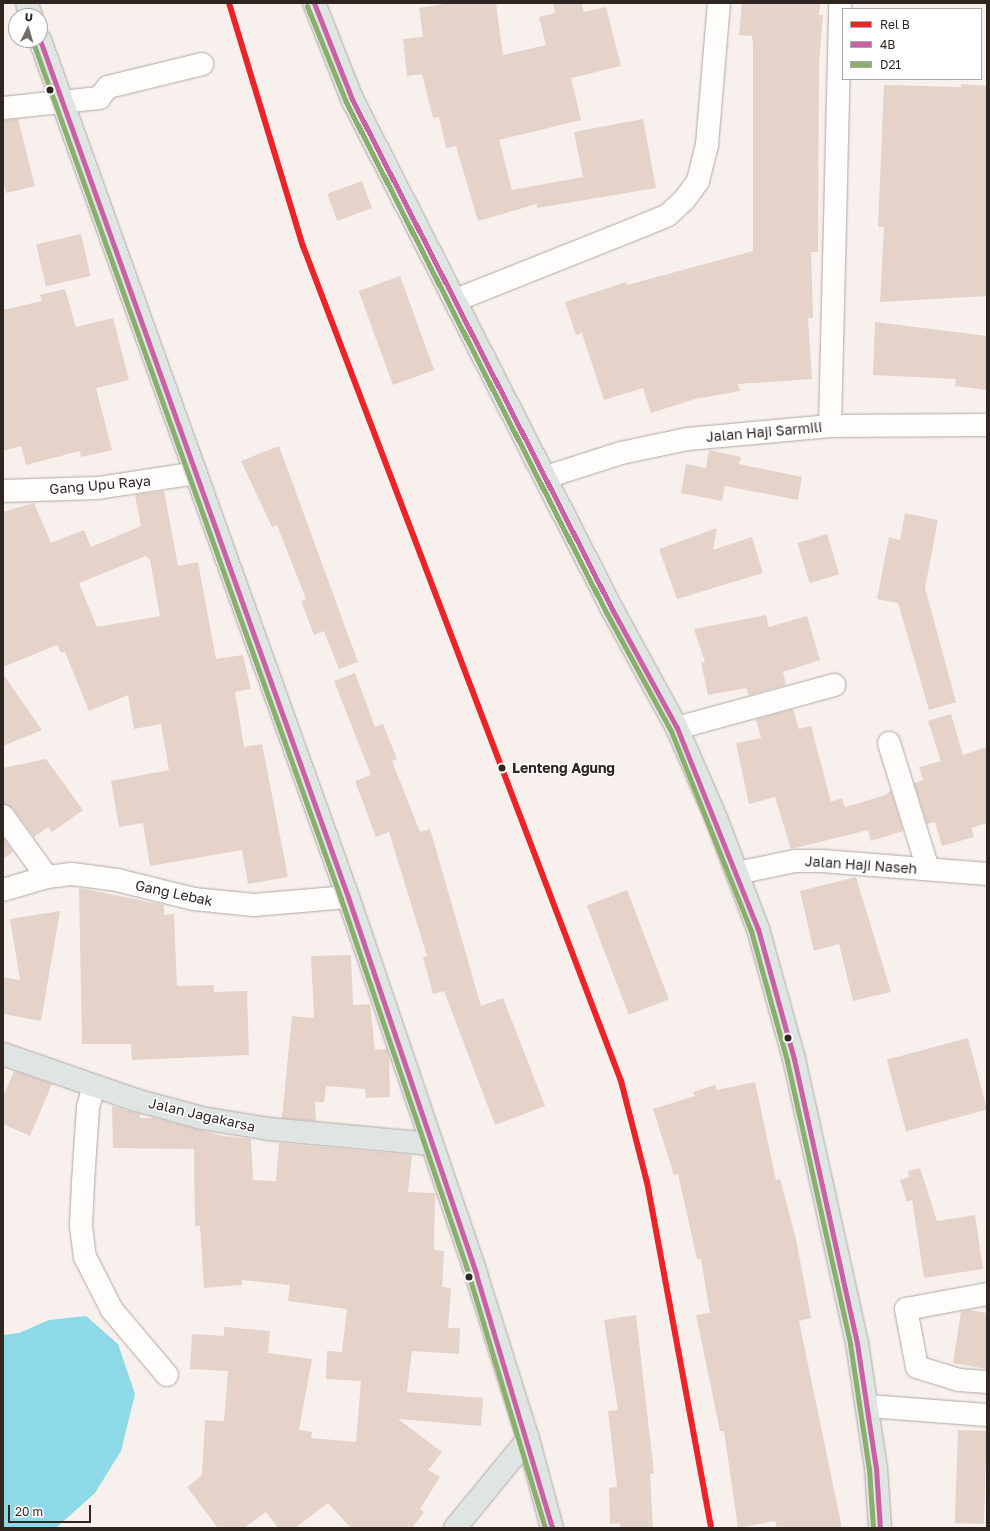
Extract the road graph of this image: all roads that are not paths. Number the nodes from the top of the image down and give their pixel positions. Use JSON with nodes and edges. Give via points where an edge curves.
{"nodes":[{"id":1,"x":314,"y":3,"type":"edge"},
{"id":2,"x":719,"y":3,"type":"edge"},
{"id":3,"x":840,"y":3,"type":"edge"},
{"id":4,"x":43,"y":48,"type":"edge"},
{"id":5,"x":202,"y":64,"type":"dead end"},
{"id":6,"x":62,"y":104,"type":"junction"},
{"id":7,"x":3,"y":108,"type":"edge"},
{"id":8,"x":456,"y":300,"type":"junction"},
{"id":9,"x":987,"y":425,"type":"edge"},
{"id":10,"x":830,"y":426,"type":"junction"},
{"id":11,"x":196,"y":473,"type":"junction"},
{"id":12,"x":546,"y":477,"type":"junction"},
{"id":13,"x":3,"y":491,"type":"edge"},
{"id":14,"x":834,"y":685,"type":"dead end"},
{"id":15,"x":677,"y":728,"type":"junction"},
{"id":16,"x":889,"y":743,"type":"dead end"},
{"id":17,"x":3,"y":816,"type":"edge"},
{"id":18,"x":928,"y":869,"type":"junction"},
{"id":19,"x":737,"y":873,"type":"junction"},
{"id":20,"x":987,"y":874,"type":"edge"},
{"id":21,"x":47,"y":877,"type":"junction"},
{"id":22,"x":3,"y":890,"type":"edge"},
{"id":23,"x":348,"y":897,"type":"junction"},
{"id":24,"x":3,"y":1054,"type":"edge"},
{"id":25,"x":94,"y":1086,"type":"junction"},
{"id":26,"x":431,"y":1144,"type":"junction"},
{"id":27,"x":987,"y":1294,"type":"edge"},
{"id":28,"x":167,"y":1375,"type":"dead end"},
{"id":29,"x":987,"y":1382,"type":"edge"},
{"id":30,"x":868,"y":1406,"type":"junction"},
{"id":31,"x":987,"y":1415,"type":"edge"},
{"id":32,"x":528,"y":1439,"type":"junction"},
{"id":33,"x":454,"y":1528,"type":"edge"},
{"id":34,"x":552,"y":1528,"type":"edge"},
{"id":35,"x":880,"y":1528,"type":"edge"}],
"edges":[{"from":1,"to":8,"type":"main road","via":[[352,99]]},
{"from":2,"to":8,"type":"street","via":[[707,145],[698,181],[685,199],[655,221]]},
{"from":3,"to":10,"type":"street"},
{"from":4,"to":6,"type":"main road"},
{"from":5,"to":6,"type":"street","via":[[108,87],[99,98]]},
{"from":6,"to":7,"type":"street"},
{"from":6,"to":11,"type":"main road"},
{"from":8,"to":12,"type":"main road"},
{"from":9,"to":10,"type":"street","name":"Jalan Haji Sarmili"},
{"from":10,"to":12,"type":"street","name":"Jalan Haji Sarmili","via":[[654,444]]},
{"from":11,"to":13,"type":"street","name":"Gang Upu Raya","via":[[119,486]]},
{"from":11,"to":23,"type":"main road"},
{"from":12,"to":15,"type":"main road"},
{"from":14,"to":15,"type":"street"},
{"from":15,"to":19,"type":"main road"},
{"from":16,"to":18,"type":"street"},
{"from":17,"to":21,"type":"street"},
{"from":18,"to":19,"type":"street","name":"Jalan Haji Naseh","via":[[795,861]]},
{"from":18,"to":20,"type":"street","name":"Jalan Haji Naseh"},
{"from":19,"to":30,"type":"main road","via":[[758,929],[792,1054]]},
{"from":21,"to":22,"type":"street","name":"Gang Lebak"},
{"from":21,"to":23,"type":"street","name":"Gang Lebak","via":[[92,875],[194,899],[254,905]]},
{"from":23,"to":26,"type":"main road"},
{"from":24,"to":25,"type":"main road","name":"Jalan Jagakarsa"},
{"from":25,"to":26,"type":"main road","name":"Jalan Jagakarsa","via":[[202,1118],[268,1129]]},
{"from":25,"to":28,"type":"street","via":[[88,1107],[83,1183],[81,1226],[85,1256],[112,1310]]},
{"from":26,"to":32,"type":"main road"},
{"from":27,"to":29,"type":"street","via":[[906,1309],[917,1367],[959,1380]]},
{"from":30,"to":31,"type":"street"},
{"from":30,"to":35,"type":"main road"},
{"from":32,"to":33,"type":"main road"},
{"from":32,"to":34,"type":"main road"}]}
